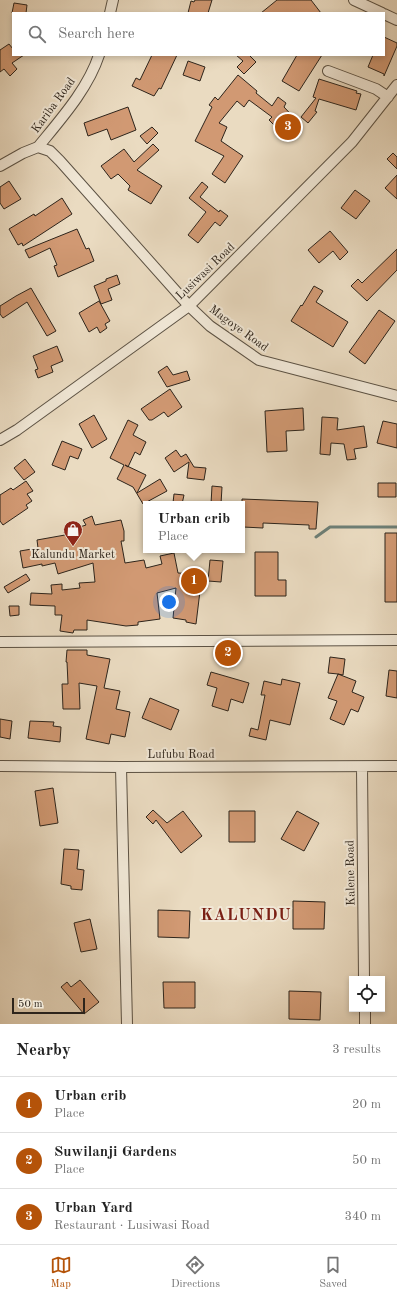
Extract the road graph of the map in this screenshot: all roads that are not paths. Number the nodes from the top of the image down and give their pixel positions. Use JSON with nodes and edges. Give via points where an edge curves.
{"nodes":[{"id":1,"x":113,"y":0,"type":"edge"},
{"id":2,"x":354,"y":0,"type":"edge"},
{"id":3,"x":110,"y":12,"type":"edge"},
{"id":4,"x":381,"y":12,"type":"edge"},
{"id":5,"x":385,"y":14,"type":"edge"},
{"id":6,"x":397,"y":20,"type":"edge"},
{"id":7,"x":99,"y":56,"type":"edge"},
{"id":8,"x":328,"y":71,"type":"dead end"},
{"id":9,"x":397,"y":85,"type":"edge"},
{"id":10,"x":388,"y":97,"type":"junction"},
{"id":11,"x":38,"y":147,"type":"junction"},
{"id":12,"x":0,"y":166,"type":"edge"},
{"id":13,"x":189,"y":306,"type":"junction"},
{"id":14,"x":397,"y":396,"type":"edge"},
{"id":15,"x":0,"y":440,"type":"edge"},
{"id":16,"x":397,"y":640,"type":"edge"},
{"id":17,"x":0,"y":642,"type":"edge"},
{"id":18,"x":0,"y":766,"type":"edge"},
{"id":19,"x":397,"y":766,"type":"edge"},
{"id":20,"x":120,"y":767,"type":"junction"},
{"id":21,"x":362,"y":767,"type":"junction"},
{"id":22,"x":364,"y":976,"type":"edge"},
{"id":23,"x":365,"y":1012,"type":"edge"},
{"id":24,"x":127,"y":1024,"type":"edge"},
{"id":25,"x":365,"y":1024,"type":"edge"}],
"edges":[{"from":1,"to":3,"type":"street"},
{"from":2,"to":4,"type":"street"},
{"from":5,"to":6,"type":"street"},
{"from":7,"to":11,"type":"street","name":"Kariba Road","via":[[74,101]]},
{"from":8,"to":10,"type":"street","via":[[376,89]]},
{"from":9,"to":10,"type":"street","name":"Lusiwasi Road"},
{"from":10,"to":13,"type":"street","name":"Lusiwasi Road","via":[[352,142]]},
{"from":11,"to":12,"type":"street"},
{"from":11,"to":13,"type":"street","name":"Magoye Road","via":[[50,151],[60,161]]},
{"from":13,"to":14,"type":"street","name":"Magoye Road","via":[[210,326],[258,360]]},
{"from":13,"to":15,"type":"street","name":"Lusiwasi Road"},
{"from":16,"to":17,"type":"street"},
{"from":18,"to":20,"type":"street","name":"Lufubu Road"},
{"from":19,"to":21,"type":"street","name":"Lufubu Road"},
{"from":20,"to":21,"type":"street","name":"Lufubu Road"},
{"from":20,"to":24,"type":"street"},
{"from":21,"to":22,"type":"street","name":"Kalene Road"},
{"from":23,"to":25,"type":"street"}]}
